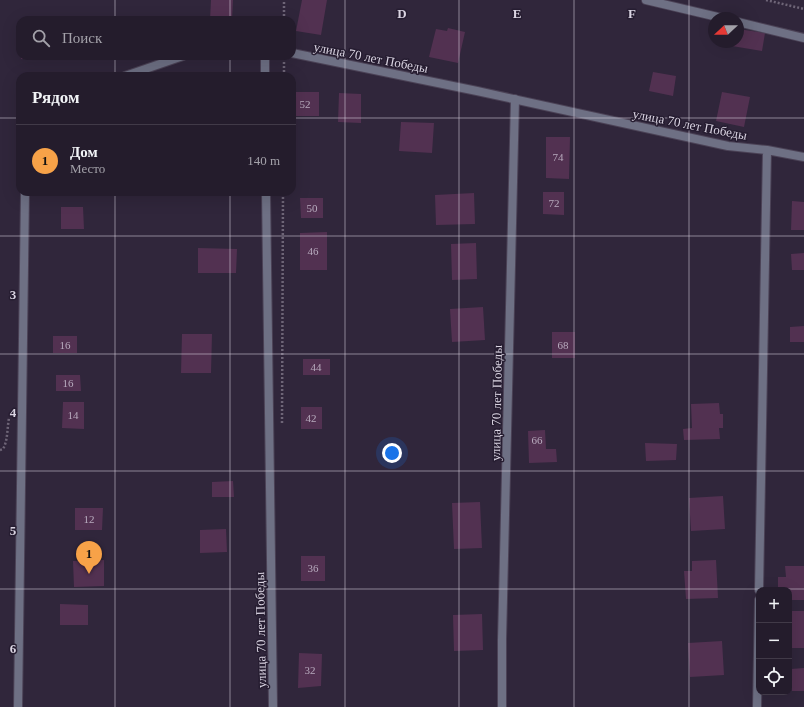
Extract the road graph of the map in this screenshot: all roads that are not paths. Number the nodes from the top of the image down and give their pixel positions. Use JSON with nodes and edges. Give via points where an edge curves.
{"nodes":[{"id":1,"x":646,"y":0,"type":"edge"},
{"id":2,"x":708,"y":15,"type":"edge"},
{"id":3,"x":744,"y":23,"type":"edge"},
{"id":4,"x":804,"y":38,"type":"edge"},
{"id":5,"x":296,"y":54,"type":"edge"},
{"id":6,"x":171,"y":60,"type":"edge"},
{"id":7,"x":265,"y":60,"type":"edge"},
{"id":8,"x":137,"y":72,"type":"edge"},
{"id":9,"x":265,"y":72,"type":"edge"},
{"id":10,"x":515,"y":99,"type":"junction"},
{"id":11,"x":767,"y":150,"type":"junction"},
{"id":12,"x":804,"y":157,"type":"edge"},
{"id":13,"x":25,"y":196,"type":"edge"},
{"id":14,"x":266,"y":196,"type":"edge"},
{"id":15,"x":759,"y":587,"type":"edge"},
{"id":16,"x":759,"y":623,"type":"edge"},
{"id":17,"x":18,"y":707,"type":"edge"},
{"id":18,"x":273,"y":707,"type":"edge"},
{"id":19,"x":502,"y":707,"type":"edge"},
{"id":20,"x":757,"y":707,"type":"edge"}],
"edges":[{"from":1,"to":2,"type":"street"},
{"from":3,"to":4,"type":"street"},
{"from":5,"to":10,"type":"street","name":"улица 70 лет Победы"},
{"from":6,"to":8,"type":"street"},
{"from":7,"to":9,"type":"street"},
{"from":10,"to":11,"type":"street","name":"улица 70 лет Победы","via":[[728,146]]},
{"from":10,"to":19,"type":"street","name":"улица 70 лет Победы"},
{"from":11,"to":12,"type":"street","name":"улица 70 лет Победы"},
{"from":11,"to":15,"type":"street"},
{"from":13,"to":17,"type":"street"},
{"from":14,"to":18,"type":"street","name":"улица 70 лет Победы"},
{"from":16,"to":20,"type":"street"}]}
